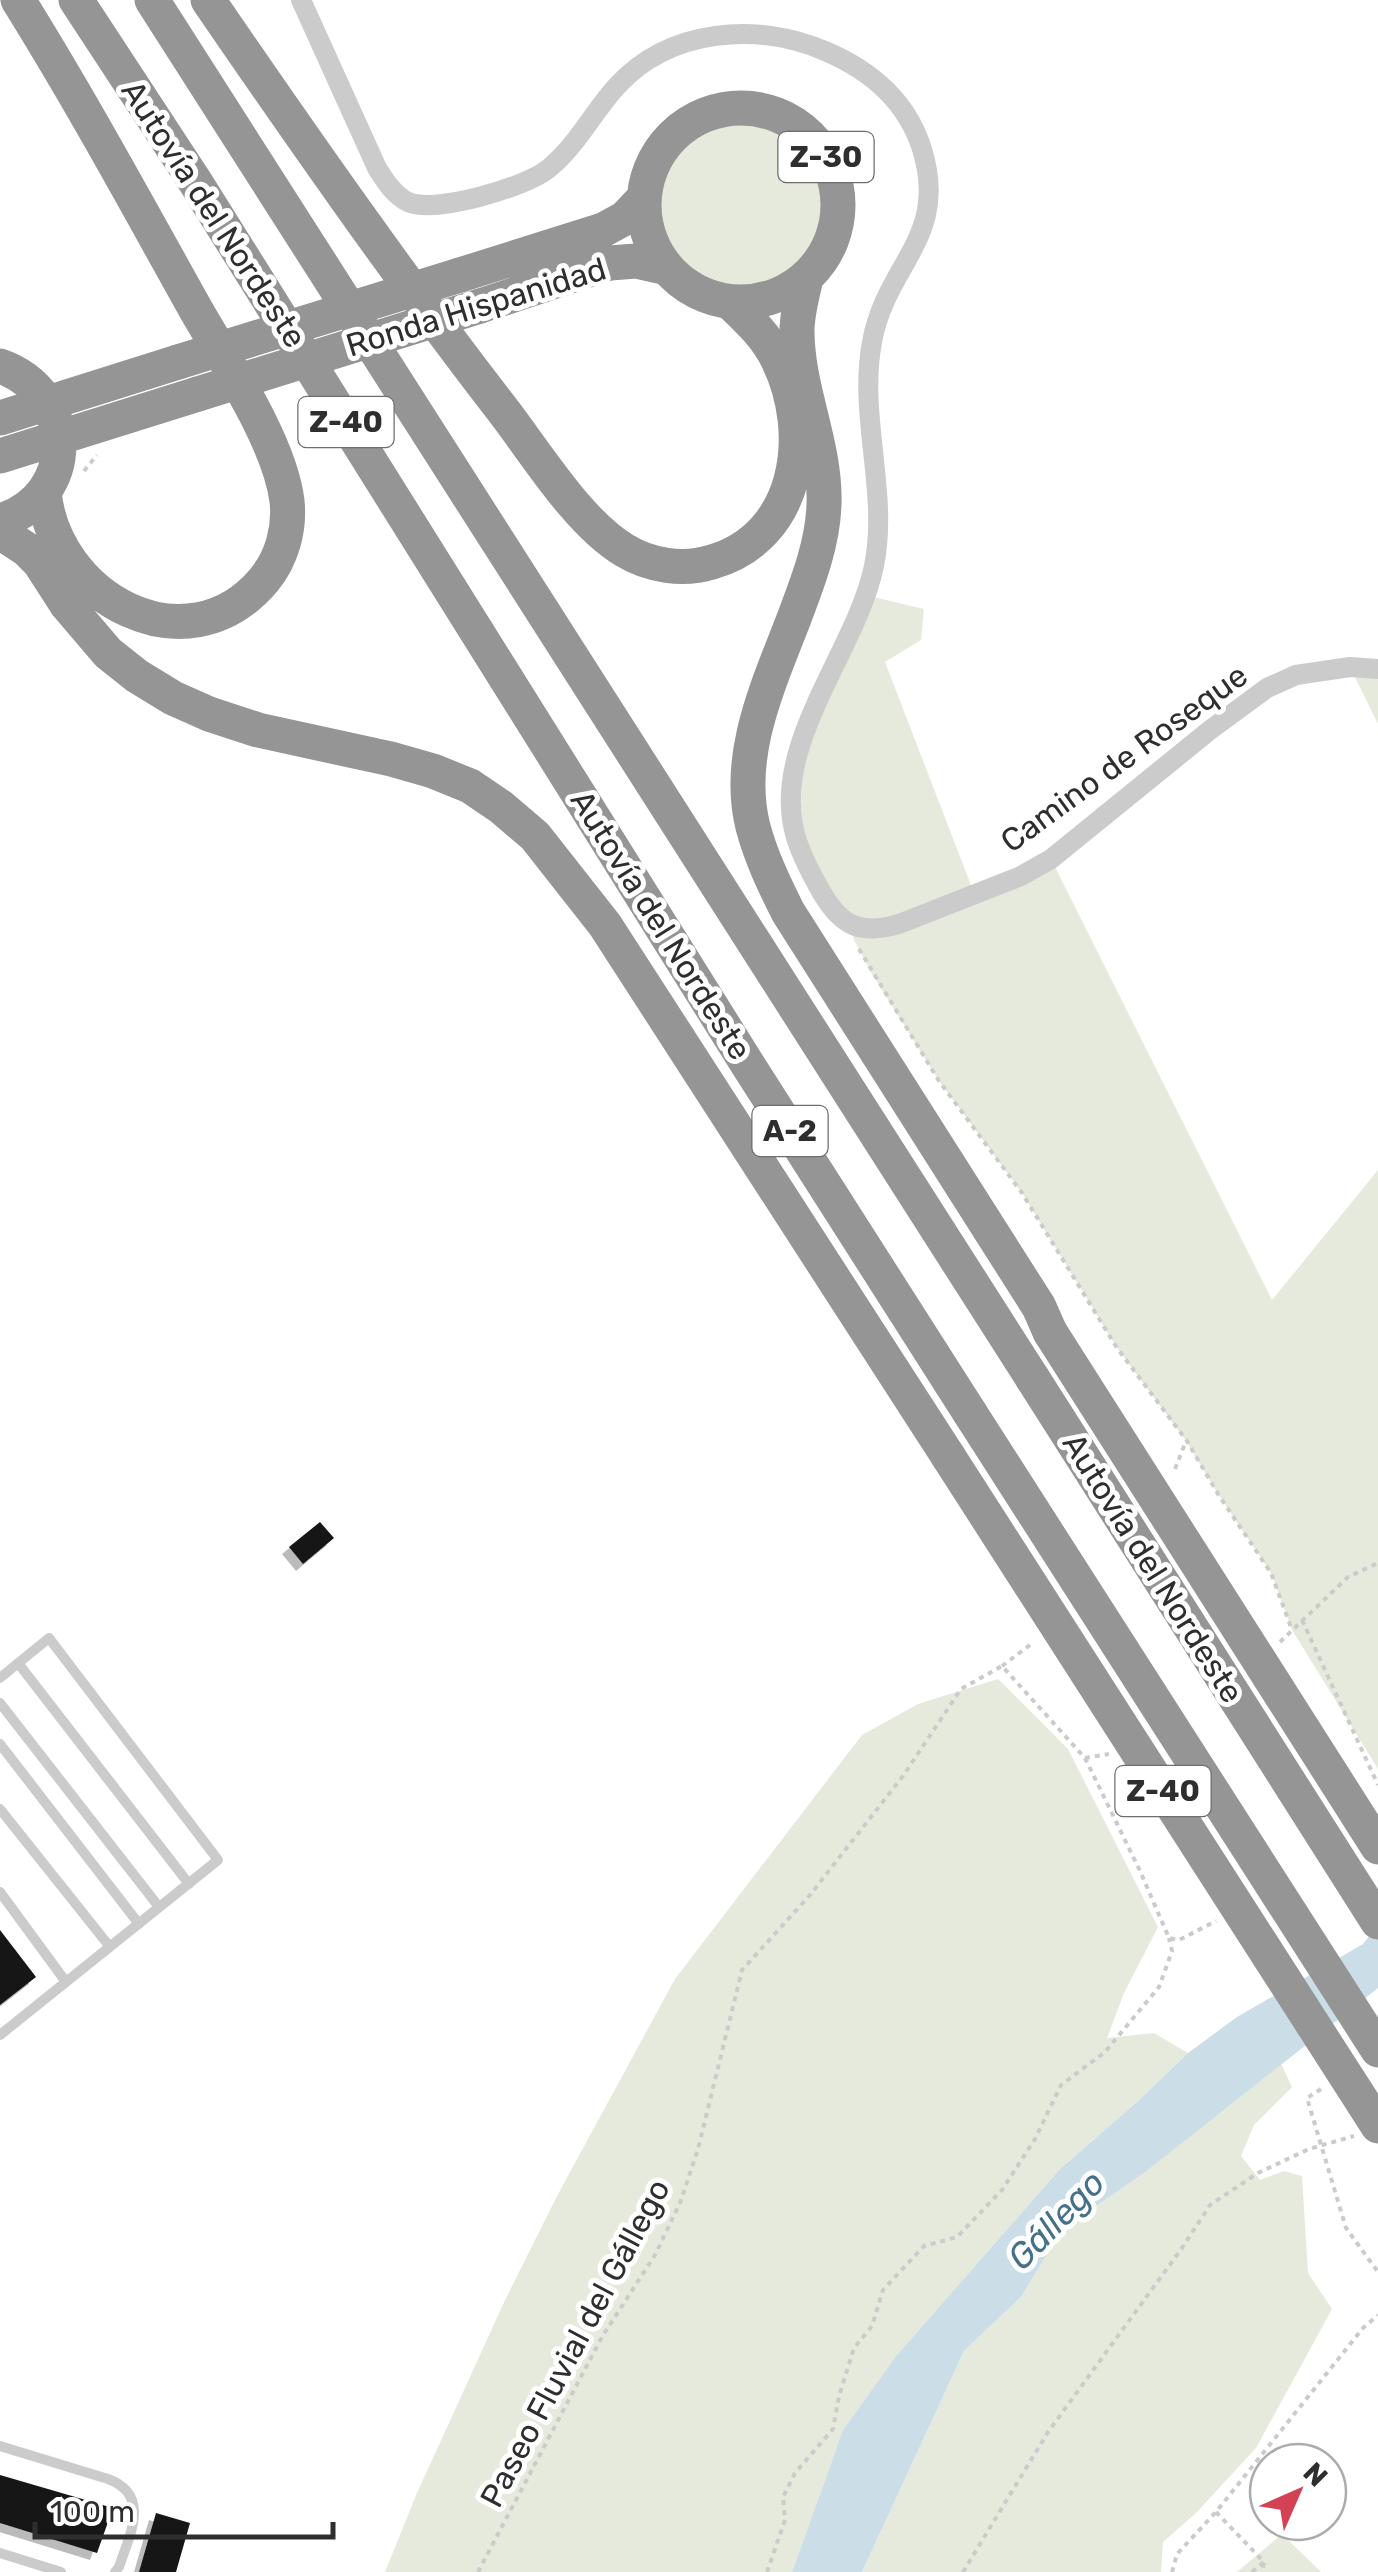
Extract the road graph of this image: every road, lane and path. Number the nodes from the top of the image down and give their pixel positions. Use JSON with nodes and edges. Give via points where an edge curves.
{"nodes":[{"id":1,"x":18,"y":0,"type":"edge"},
{"id":2,"x":76,"y":0,"type":"edge"},
{"id":3,"x":152,"y":0,"type":"edge"},
{"id":4,"x":208,"y":0,"type":"edge"},
{"id":5,"x":239,"y":0,"type":"edge"},
{"id":6,"x":302,"y":0,"type":"edge"},
{"id":7,"x":644,"y":198,"type":"junction"},
{"id":8,"x":356,"y":215,"type":"junction"},
{"id":9,"x":667,"y":268,"type":"junction"},
{"id":10,"x":806,"y":278,"type":"junction"},
{"id":11,"x":730,"y":302,"type":"junction"},
{"id":12,"x":0,"y":366,"type":"edge"},
{"id":13,"x":48,"y":403,"type":"junction"},
{"id":14,"x":0,"y":418,"type":"edge"},
{"id":15,"x":59,"y":437,"type":"junction"},
{"id":16,"x":101,"y":451,"type":"dead end"},
{"id":17,"x":0,"y":456,"type":"edge"},
{"id":18,"x":80,"y":480,"type":"dead end"},
{"id":19,"x":44,"y":490,"type":"junction"},
{"id":20,"x":0,"y":521,"type":"edge"},
{"id":21,"x":0,"y":532,"type":"edge"},
{"id":22,"x":1378,"y":669,"type":"edge"},
{"id":23,"x":674,"y":816,"type":"junction"},
{"id":24,"x":612,"y":848,"type":"junction"},
{"id":25,"x":852,"y":926,"type":"junction"},
{"id":26,"x":1050,"y":1332,"type":"junction"},
{"id":27,"x":898,"y":1378,"type":"junction"},
{"id":28,"x":1186,"y":1441,"type":"junction"},
{"id":29,"x":1175,"y":1469,"type":"dead end"},
{"id":30,"x":1378,"y":1563,"type":"edge"},
{"id":31,"x":1302,"y":1620,"type":"junction"},
{"id":32,"x":1292,"y":1630,"type":"junction"},
{"id":33,"x":1280,"y":1642,"type":"dead end"},
{"id":34,"x":18,"y":1663,"type":"junction"},
{"id":35,"x":0,"y":1678,"type":"edge"},
{"id":36,"x":0,"y":1703,"type":"edge"},
{"id":37,"x":0,"y":1744,"type":"edge"},
{"id":38,"x":1109,"y":1754,"type":"dead end"},
{"id":39,"x":1084,"y":1758,"type":"junction"},
{"id":40,"x":1378,"y":1785,"type":"edge"},
{"id":41,"x":0,"y":1809,"type":"edge"},
{"id":42,"x":1378,"y":1847,"type":"edge"},
{"id":43,"x":188,"y":1884,"type":"junction"},
{"id":44,"x":0,"y":1892,"type":"edge"},
{"id":45,"x":159,"y":1907,"type":"junction"},
{"id":46,"x":1217,"y":1921,"type":"dead end"},
{"id":47,"x":1378,"y":1922,"type":"edge"},
{"id":48,"x":139,"y":1924,"type":"junction"},
{"id":49,"x":1169,"y":1938,"type":"junction"},
{"id":50,"x":110,"y":1947,"type":"junction"},
{"id":51,"x":66,"y":1982,"type":"junction"},
{"id":52,"x":0,"y":2034,"type":"edge"},
{"id":53,"x":1378,"y":2050,"type":"edge"},
{"id":54,"x":1321,"y":2089,"type":"dead end"},
{"id":55,"x":1371,"y":2127,"type":"edge"},
{"id":56,"x":1322,"y":2146,"type":"junction"},
{"id":57,"x":1378,"y":2272,"type":"edge"},
{"id":58,"x":1378,"y":2315,"type":"edge"},
{"id":59,"x":0,"y":2446,"type":"edge"},
{"id":60,"x":1216,"y":2512,"type":"junction"},
{"id":61,"x":0,"y":2553,"type":"edge"},
{"id":62,"x":1264,"y":2562,"type":"junction"},
{"id":63,"x":61,"y":2572,"type":"edge"},
{"id":64,"x":114,"y":2572,"type":"edge"},
{"id":65,"x":478,"y":2572,"type":"edge"},
{"id":66,"x":767,"y":2572,"type":"edge"},
{"id":67,"x":963,"y":2572,"type":"edge"},
{"id":68,"x":1172,"y":2572,"type":"edge"},
{"id":69,"x":1252,"y":2572,"type":"edge"},
{"id":70,"x":1262,"y":2572,"type":"edge"}],
"edges":[{"from":1,"to":19,"type":"highway","via":[[258,423],[282,477],[286,534],[270,573],[230,610],[196,622],[155,619],[105,597],[80,574],[54,534]]},
{"from":2,"to":24,"type":"highway","name":"Autovía del Nordeste","number":"Z-40"},
{"from":3,"to":23,"type":"highway","name":"Autovía del Nordeste","number":"Z-40"},
{"from":4,"to":8,"type":"highway"},
{"from":5,"to":8,"type":"highway","via":[[356,198]]},
{"from":6,"to":25,"type":"street","via":[[387,184],[420,206],[536,178],[575,142],[622,81],[660,53],[713,36],[767,34],[814,46],[882,84],[906,114],[925,163],[928,207],[872,340],[868,411],[876,554],[857,616],[812,714],[793,784],[794,830],[810,873],[838,917]]},
{"from":7,"to":9,"type":"highway","name":"Ronda Hispanidad","via":[[648,236]]},
{"from":7,"to":10,"type":"highway","number":"Z-30","via":[[651,166],[682,127],[727,108],[776,114],[816,143],[837,188],[834,238]]},
{"from":7,"to":13,"type":"highway","name":"Ronda Hispanidad","bridge":true,"via":[[603,230]]},
{"from":8,"to":11,"type":"highway","via":[[581,510],[608,539],[654,563],[704,565],[742,550],[771,525],[787,496],[795,432],[786,382],[762,334]]},
{"from":9,"to":11,"type":"highway","name":"Ronda Hispanidad","via":[[685,285]]},
{"from":9,"to":15,"type":"highway","name":"Ronda Hispanidad","bridge":true,"via":[[610,262]]},
{"from":10,"to":11,"type":"highway","number":"Z-30","via":[[771,298]]},
{"from":10,"to":26,"type":"highway","via":[[797,334],[820,454],[822,524],[754,732],[748,780],[753,826],[788,912]]},
{"from":12,"to":13,"type":"highway","via":[[26,379]]},
{"from":13,"to":14,"type":"highway","name":"Ronda Hispanidad"},
{"from":13,"to":15,"type":"highway"},
{"from":15,"to":17,"type":"highway","name":"Ronda Hispanidad"},
{"from":15,"to":19,"type":"highway","via":[[55,471]]},
{"from":16,"to":18,"type":"path"},
{"from":19,"to":20,"type":"highway","via":[[28,508]]},
{"from":21,"to":27,"type":"highway","via":[[40,563],[108,653],[173,698],[258,730],[433,771],[470,786],[535,836],[614,940]]},
{"from":22,"to":25,"type":"street","name":"Camino de Roseque","via":[[1296,675],[1267,688],[1036,868],[883,928]]},
{"from":23,"to":26,"type":"highway","via":[[718,845],[906,1134]]},
{"from":23,"to":47,"type":"highway","name":"Autovía del Nordeste","number":"A-2","bridge":true},
{"from":24,"to":27,"type":"highway","number":"Z-40","via":[[675,990],[854,1286]]},
{"from":24,"to":53,"type":"highway","name":"Autovía del Nordeste","number":"A-2","bridge":true},
{"from":25,"to":28,"type":"path","via":[[872,974],[939,1081],[1022,1192],[1117,1348]]},
{"from":26,"to":42,"type":"highway","bridge":true},
{"from":27,"to":55,"type":"highway","number":"Z-40","bridge":true},
{"from":28,"to":29,"type":"path"},
{"from":28,"to":32,"type":"path","via":[[1271,1573]]},
{"from":30,"to":31,"type":"path","via":[[1348,1576]]},
{"from":31,"to":32,"type":"path"},
{"from":31,"to":40,"type":"path"},
{"from":32,"to":33,"type":"path"},
{"from":34,"to":35,"type":"lane"},
{"from":34,"to":43,"type":"lane"},
{"from":34,"to":43,"type":"lane","via":[[48,1638],[218,1860]]},
{"from":36,"to":45,"type":"lane"},
{"from":37,"to":48,"type":"lane"},
{"from":38,"to":39,"type":"path"},
{"from":39,"to":49,"type":"path"},
{"from":39,"to":65,"type":"path","name":"Paseo Fluvial del Gállego","via":[[1002,1666],[961,1689],[810,1895],[742,1970],[680,2203]]},
{"from":41,"to":50,"type":"lane"},
{"from":43,"to":45,"type":"lane"},
{"from":44,"to":51,"type":"lane"},
{"from":45,"to":48,"type":"lane"},
{"from":46,"to":49,"type":"path","via":[[1179,1940]]},
{"from":48,"to":50,"type":"lane"},
{"from":49,"to":66,"type":"path","via":[[1172,1952],[1158,1986],[1105,2052],[1061,2085],[1002,2190],[957,2237],[924,2246],[883,2290],[872,2326],[854,2348],[833,2429],[783,2497],[785,2520]]},
{"from":50,"to":51,"type":"lane"},
{"from":51,"to":52,"type":"lane"},
{"from":54,"to":56,"type":"path","via":[[1307,2098]]},
{"from":55,"to":56,"type":"path"},
{"from":56,"to":57,"type":"path","via":[[1346,2228]]},
{"from":56,"to":67,"type":"path","via":[[1258,2173],[1210,2206],[1048,2432]]},
{"from":58,"to":60,"type":"path"},
{"from":59,"to":64,"type":"lane","via":[[125,2488],[136,2514]]},
{"from":60,"to":62,"type":"path"},
{"from":60,"to":68,"type":"path","via":[[1178,2554]]},
{"from":61,"to":63,"type":"lane"},
{"from":62,"to":69,"type":"path"},
{"from":62,"to":70,"type":"path"}]}
